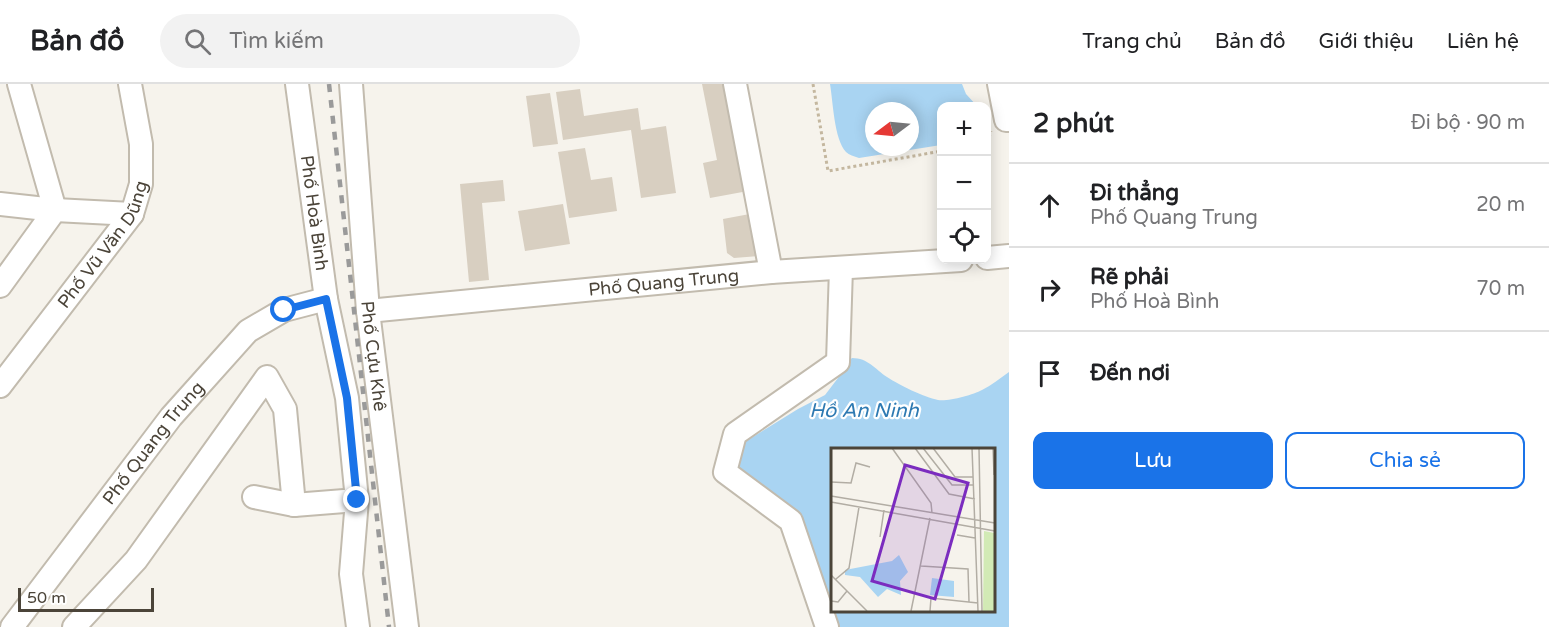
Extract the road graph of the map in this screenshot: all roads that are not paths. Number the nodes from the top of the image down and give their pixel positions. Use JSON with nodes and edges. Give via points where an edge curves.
{"nodes":[{"id":1,"x":19,"y":84,"type":"edge"},
{"id":2,"x":130,"y":84,"type":"edge"},
{"id":3,"x":297,"y":84,"type":"edge"},
{"id":4,"x":351,"y":84,"type":"edge"},
{"id":5,"x":735,"y":84,"type":"edge"},
{"id":6,"x":999,"y":84,"type":"edge"},
{"id":7,"x":1009,"y":120,"type":"edge"},
{"id":8,"x":0,"y":204,"type":"edge"},
{"id":9,"x":55,"y":210,"type":"junction"},
{"id":10,"x":132,"y":214,"type":"junction"},
{"id":11,"x":1009,"y":256,"type":"edge"},
{"id":12,"x":991,"y":258,"type":"edge"},
{"id":13,"x":937,"y":262,"type":"edge"},
{"id":14,"x":841,"y":268,"type":"junction"},
{"id":15,"x":771,"y":272,"type":"junction"},
{"id":16,"x":0,"y":286,"type":"edge"},
{"id":17,"x":326,"y":299,"type":"junction"},
{"id":18,"x":368,"y":311,"type":"junction"},
{"id":19,"x":0,"y":386,"type":"edge"},
{"id":20,"x":254,"y":497,"type":"dead end"},
{"id":21,"x":357,"y":500,"type":"junction"},
{"id":22,"x":294,"y":505,"type":"junction"},
{"id":23,"x":12,"y":627,"type":"edge"},
{"id":24,"x":74,"y":627,"type":"edge"},
{"id":25,"x":358,"y":627,"type":"edge"},
{"id":26,"x":407,"y":627,"type":"edge"},
{"id":27,"x":827,"y":627,"type":"edge"}],
"edges":[{"from":1,"to":9,"type":"street"},
{"from":2,"to":10,"type":"street","name":"Phố Vũ Văn Dũng","via":[[141,144],[141,184]]},
{"from":3,"to":17,"type":"street","name":"Phố Hoà Bình"},
{"from":4,"to":18,"type":"street","name":"Phố Cựu Khê"},
{"from":5,"to":15,"type":"street"},
{"from":6,"to":7,"type":"street"},
{"from":8,"to":9,"type":"street"},
{"from":9,"to":10,"type":"street"},
{"from":9,"to":16,"type":"street"},
{"from":10,"to":19,"type":"street","name":"Phố Vũ Văn Dũng"},
{"from":11,"to":12,"type":"street"},
{"from":13,"to":14,"type":"street","name":"Phố Quang Trung"},
{"from":14,"to":15,"type":"street","name":"Phố Quang Trung"},
{"from":14,"to":27,"type":"street","via":[[838,362],[735,434],[725,472],[791,521]]},
{"from":15,"to":18,"type":"street","name":"Phố Quang Trung"},
{"from":17,"to":21,"type":"street","name":"Phố Hoà Bình","via":[[347,398]]},
{"from":17,"to":23,"type":"street","name":"Phố Quang Trung","via":[[284,310],[248,331],[171,417]]},
{"from":18,"to":26,"type":"street","name":"Phố Cựu Khê"},
{"from":20,"to":22,"type":"street"},
{"from":21,"to":22,"type":"street"},
{"from":21,"to":25,"type":"street","name":"Phố Hoà Bình","via":[[351,574]]},
{"from":22,"to":24,"type":"street","via":[[285,409],[267,377],[136,560]]}]}
